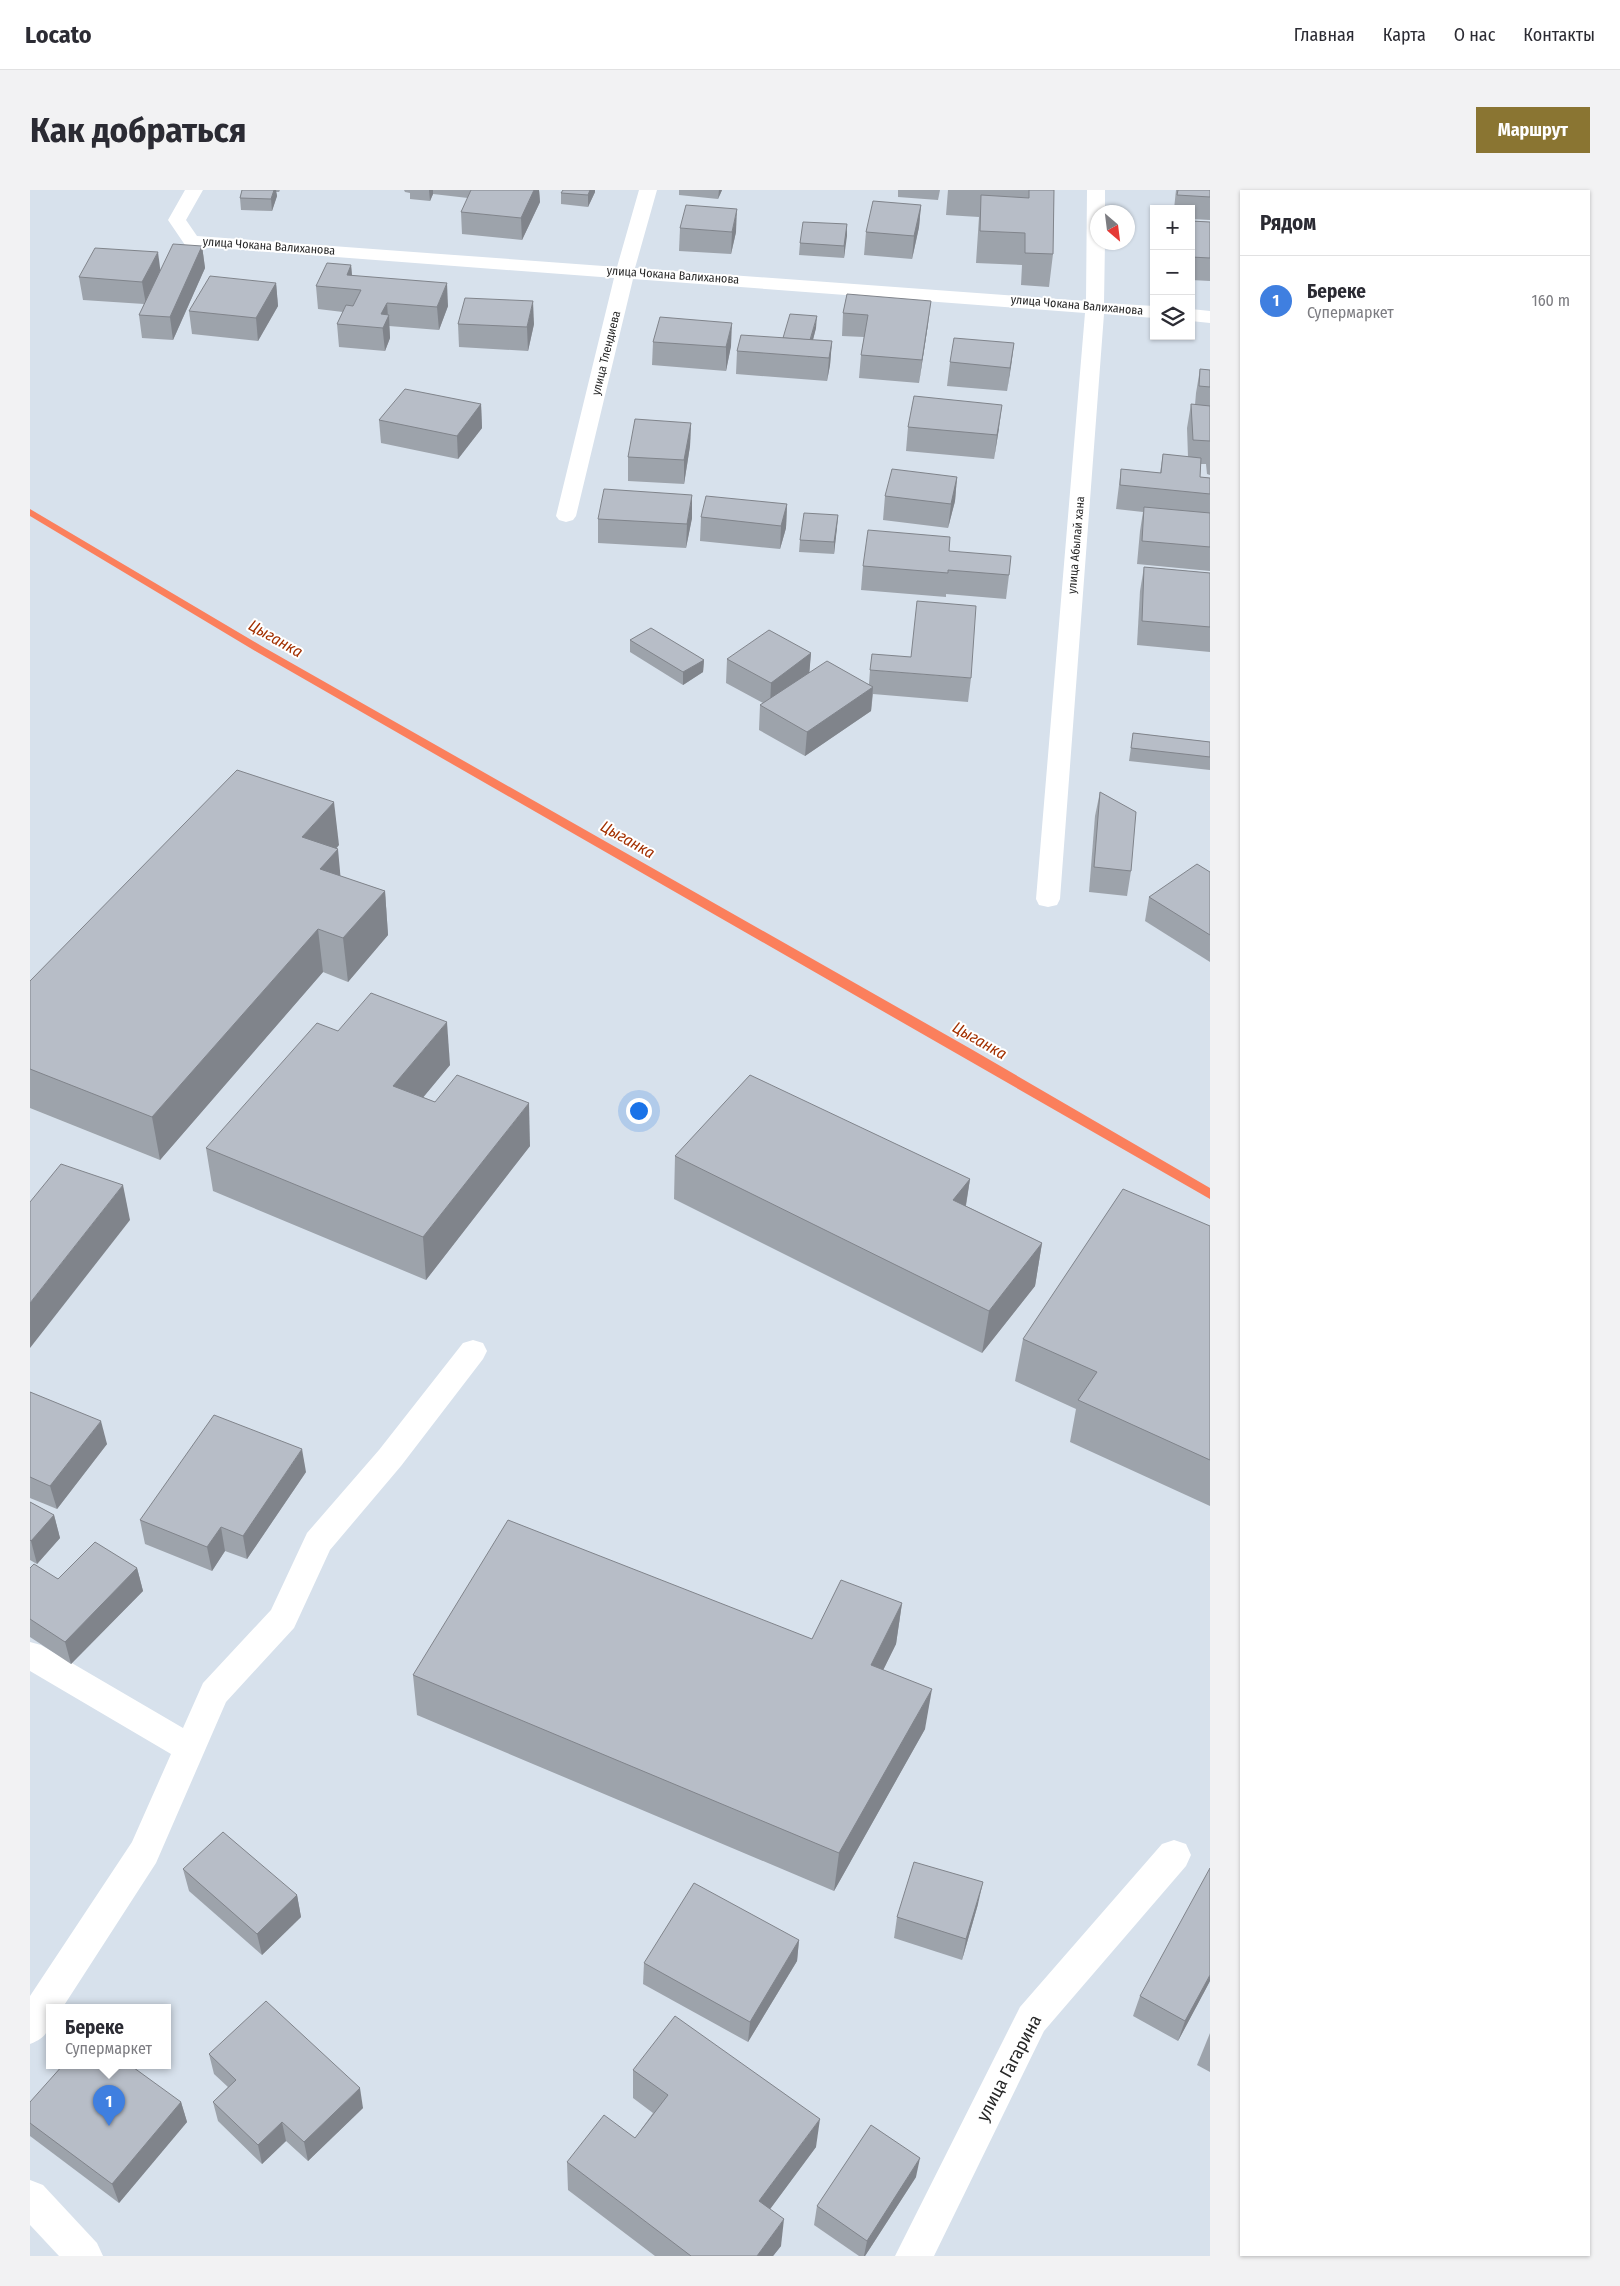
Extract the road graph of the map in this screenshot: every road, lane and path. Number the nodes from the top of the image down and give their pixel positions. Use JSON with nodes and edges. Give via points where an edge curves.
{"nodes":[{"id":1,"x":194,"y":190,"type":"edge"},
{"id":2,"x":648,"y":190,"type":"edge"},
{"id":3,"x":1096,"y":190,"type":"edge"},
{"id":4,"x":626,"y":272,"type":"junction"},
{"id":5,"x":1095,"y":306,"type":"junction"},
{"id":6,"x":1150,"y":312,"type":"edge"},
{"id":7,"x":1195,"y":315,"type":"edge"},
{"id":8,"x":1210,"y":317,"type":"edge"},
{"id":9,"x":566,"y":516,"type":"dead end"},
{"id":10,"x":1048,"y":899,"type":"dead end"},
{"id":11,"x":473,"y":1351,"type":"dead end"},
{"id":12,"x":30,"y":1655,"type":"edge"},
{"id":13,"x":190,"y":1749,"type":"junction"},
{"id":14,"x":1174,"y":1855,"type":"dead end"},
{"id":15,"x":30,"y":2027,"type":"edge"},
{"id":16,"x":30,"y":2198,"type":"edge"},
{"id":17,"x":84,"y":2256,"type":"edge"},
{"id":18,"x":914,"y":2256,"type":"edge"}],
"edges":[{"from":1,"to":4,"type":"street","name":"улица Чокана Валиханова","via":[[177,220],[192,241]]},
{"from":2,"to":4,"type":"street","name":"улица Тлендиева"},
{"from":3,"to":5,"type":"street","name":"улица Абылай хана"},
{"from":4,"to":5,"type":"street","name":"улица Чокана Валиханова"},
{"from":4,"to":9,"type":"street","name":"улица Тлендиева"},
{"from":5,"to":6,"type":"street","name":"улица Чокана Валиханова"},
{"from":5,"to":10,"type":"street","name":"улица Абылай хана"},
{"from":7,"to":8,"type":"street"},
{"from":11,"to":13,"type":"street","via":[[390,1458],[318,1542],[283,1619],[214,1693]]},
{"from":12,"to":13,"type":"street"},
{"from":13,"to":15,"type":"street","via":[[144,1852]]},
{"from":14,"to":18,"type":"street","name":"улица Гагарина","via":[[1032,2019]]},
{"from":16,"to":17,"type":"street"}]}
